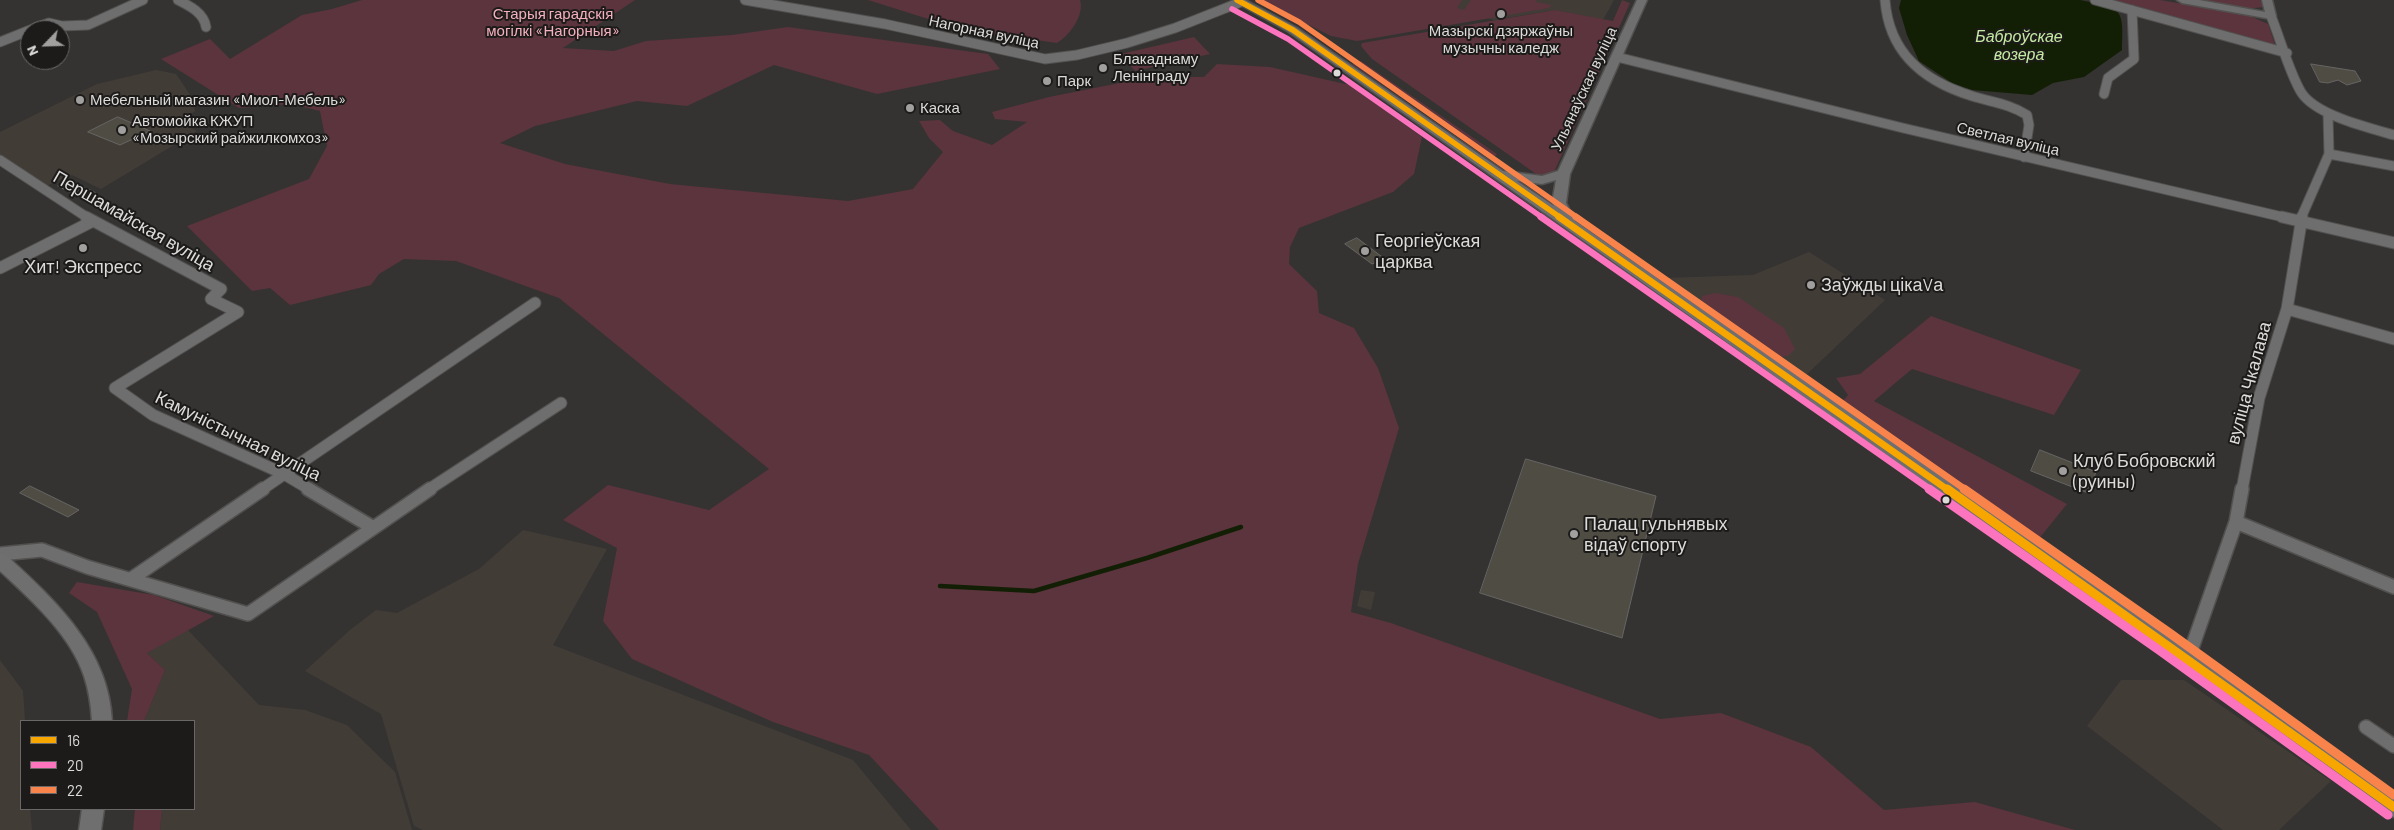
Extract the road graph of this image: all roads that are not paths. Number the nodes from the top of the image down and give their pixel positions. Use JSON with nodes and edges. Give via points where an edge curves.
{"nodes":[{"id":1,"x":143,"y":0,"type":"edge"},
{"id":2,"x":178,"y":0,"type":"edge"},
{"id":3,"x":745,"y":0,"type":"edge"},
{"id":4,"x":1642,"y":0,"type":"edge"},
{"id":5,"x":1885,"y":0,"type":"edge"},
{"id":6,"x":2096,"y":0,"type":"edge"},
{"id":7,"x":2267,"y":0,"type":"edge"},
{"id":8,"x":1239,"y":1,"type":"edge"},
{"id":9,"x":2182,"y":1,"type":"edge"},
{"id":10,"x":2132,"y":10,"type":"junction"},
{"id":11,"x":2271,"y":16,"type":"junction"},
{"id":12,"x":70,"y":26,"type":"edge"},
{"id":13,"x":206,"y":26,"type":"dead end"},
{"id":14,"x":20,"y":34,"type":"edge"},
{"id":15,"x":0,"y":42,"type":"edge"},
{"id":16,"x":2287,"y":53,"type":"junction"},
{"id":17,"x":1617,"y":57,"type":"junction"},
{"id":18,"x":2104,"y":94,"type":"dead end"},
{"id":19,"x":2328,"y":114,"type":"junction"},
{"id":20,"x":2394,"y":135,"type":"edge"},
{"id":21,"x":2329,"y":154,"type":"junction"},
{"id":22,"x":2024,"y":157,"type":"junction"},
{"id":23,"x":0,"y":160,"type":"edge"},
{"id":24,"x":2394,"y":166,"type":"edge"},
{"id":25,"x":1497,"y":174,"type":"junction"},
{"id":26,"x":1563,"y":174,"type":"junction"},
{"id":27,"x":1561,"y":193,"type":"junction"},
{"id":28,"x":1530,"y":196,"type":"junction"},
{"id":29,"x":93,"y":221,"type":"junction"},
{"id":30,"x":2300,"y":221,"type":"junction"},
{"id":31,"x":1571,"y":225,"type":"junction"},
{"id":32,"x":2394,"y":243,"type":"edge"},
{"id":33,"x":0,"y":268,"type":"edge"},
{"id":34,"x":535,"y":303,"type":"dead end"},
{"id":35,"x":2287,"y":309,"type":"junction"},
{"id":36,"x":2394,"y":339,"type":"edge"},
{"id":37,"x":115,"y":388,"type":"joint"},
{"id":38,"x":561,"y":403,"type":"dead end"},
{"id":39,"x":284,"y":474,"type":"junction"},
{"id":40,"x":2236,"y":522,"type":"junction"},
{"id":41,"x":372,"y":528,"type":"junction"},
{"id":42,"x":0,"y":554,"type":"edge"},
{"id":43,"x":0,"y":560,"type":"edge"},
{"id":44,"x":131,"y":579,"type":"junction"},
{"id":45,"x":2394,"y":587,"type":"edge"},
{"id":46,"x":2188,"y":659,"type":"junction"},
{"id":47,"x":102,"y":720,"type":"edge"},
{"id":48,"x":2366,"y":727,"type":"dead end"},
{"id":49,"x":2394,"y":746,"type":"edge"},
{"id":50,"x":2394,"y":807,"type":"edge"},
{"id":51,"x":93,"y":810,"type":"edge"},
{"id":52,"x":90,"y":830,"type":"edge"}],
"edges":[{"from":1,"to":12,"type":"street","via":[[88,25]]},
{"from":2,"to":13,"type":"street","via":[[205,19]]},
{"from":3,"to":8,"type":"street","name":"Нагорная вуліца","via":[[885,24],[1045,59],[1077,56],[1127,43],[1176,28]]},
{"from":4,"to":17,"type":"main road","name":"Ульянаўская вуліца"},
{"from":5,"to":22,"type":"street","via":[[1885,17],[1899,50],[1914,68],[1957,91],[2017,108],[2027,115],[2029,126]]},
{"from":6,"to":10,"type":"street"},
{"from":7,"to":11,"type":"street"},
{"from":8,"to":25,"type":"main road","via":[[1293,30]]},
{"from":9,"to":11,"type":"street"},
{"from":10,"to":16,"type":"street"},
{"from":10,"to":18,"type":"street","via":[[2134,59],[2108,78]]},
{"from":11,"to":16,"type":"street"},
{"from":14,"to":15,"type":"street"},
{"from":16,"to":19,"type":"street","via":[[2301,92]]},
{"from":17,"to":22,"type":"street","name":"Светлая вуліца"},
{"from":17,"to":26,"type":"main road","name":"Ульянаўская вуліца"},
{"from":19,"to":20,"type":"street"},
{"from":19,"to":21,"type":"street","name":"вуліца Чкалава"},
{"from":21,"to":24,"type":"street"},
{"from":21,"to":30,"type":"street","name":"вуліца Чкалава"},
{"from":22,"to":30,"type":"street","name":"Светлая вуліца"},
{"from":23,"to":29,"type":"street","name":"Першамайская вуліца"},
{"from":25,"to":26,"type":"main road","via":[[1542,180]]},
{"from":25,"to":28,"type":"main road"},
{"from":26,"to":27,"type":"main road","name":"Ульянаўская вуліца"},
{"from":26,"to":28,"type":"main road"},
{"from":27,"to":28,"type":"main road","via":[[1541,199]]},
{"from":27,"to":31,"type":"main road","name":"Ульянаўская вуліца","via":[[1560,209]]},
{"from":28,"to":31,"type":"main road"},
{"from":29,"to":33,"type":"street"},
{"from":29,"to":37,"type":"street","name":"Першамайская вуліца","via":[[221,289],[211,299],[238,312]]},
{"from":30,"to":32,"type":"street","name":"Светлая вуліца"},
{"from":30,"to":35,"type":"street","name":"вуліца Чкалава"},
{"from":31,"to":46,"type":"main road"},
{"from":34,"to":39,"type":"street"},
{"from":35,"to":36,"type":"street"},
{"from":35,"to":40,"type":"street","name":"вуліца Чкалава","via":[[2260,398]]},
{"from":37,"to":39,"type":"street","name":"Камуністычная вуліца","via":[[153,415]]},
{"from":38,"to":41,"type":"street"},
{"from":39,"to":41,"type":"street","name":"Камуністычная вуліца"},
{"from":39,"to":44,"type":"street"},
{"from":40,"to":45,"type":"street"},
{"from":40,"to":46,"type":"street","name":"вуліца Чкалава"},
{"from":41,"to":44,"type":"street","via":[[248,614]]},
{"from":42,"to":44,"type":"street","via":[[42,550]]},
{"from":43,"to":47,"type":"main road","via":[[36,594],[74,640],[95,676]]},
{"from":46,"to":50,"type":"main road"},
{"from":48,"to":49,"type":"street"},
{"from":51,"to":52,"type":"main road"}]}
